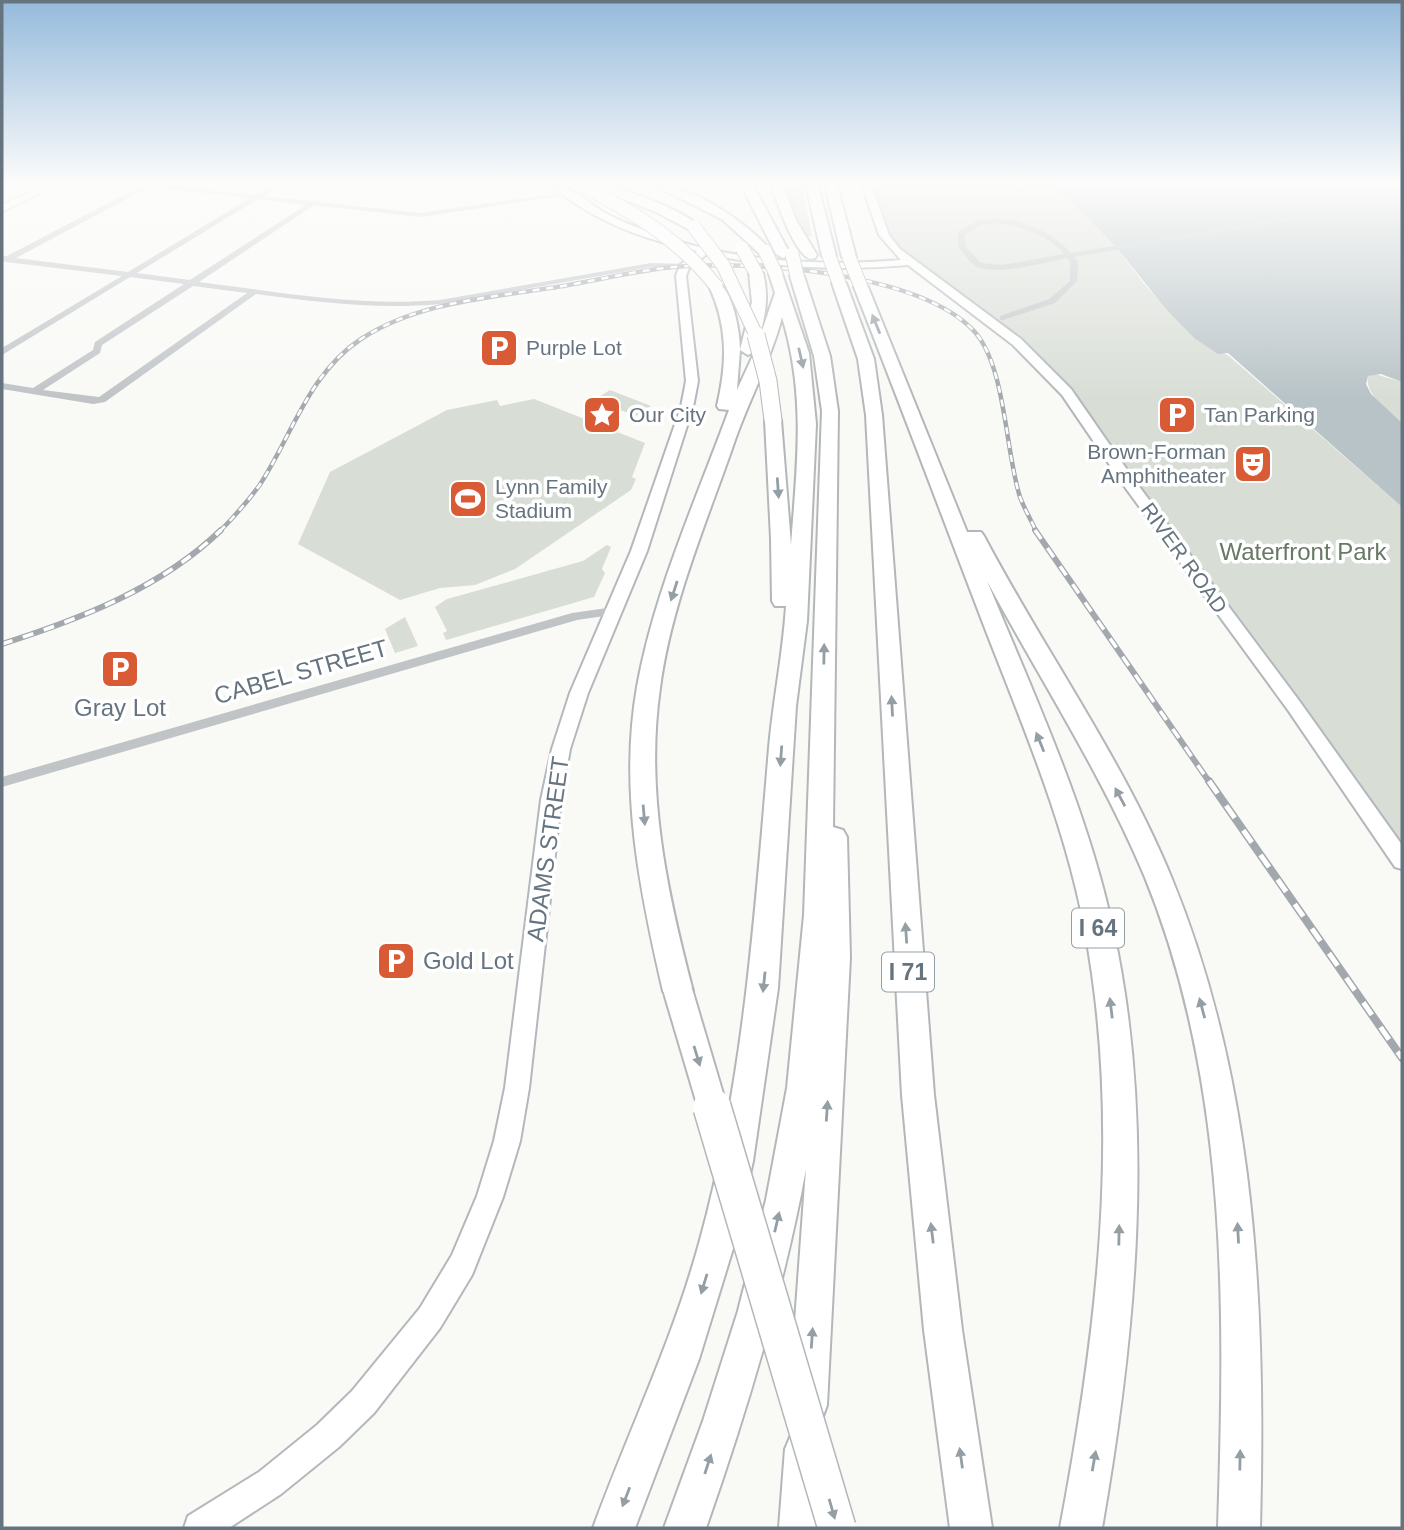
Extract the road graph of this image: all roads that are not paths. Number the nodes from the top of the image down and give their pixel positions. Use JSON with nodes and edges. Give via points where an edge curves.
{"nodes":[{"id":1,"x":159,"y":256,"type":"edge"},
{"id":2,"x":232,"y":256,"type":"edge"},
{"id":3,"x":691,"y":256,"type":"edge"},
{"id":4,"x":697,"y":256,"type":"edge"},
{"id":5,"x":718,"y":256,"type":"edge"},
{"id":6,"x":747,"y":256,"type":"edge"},
{"id":7,"x":760,"y":256,"type":"edge"},
{"id":8,"x":770,"y":256,"type":"edge"},
{"id":9,"x":788,"y":256,"type":"edge"},
{"id":10,"x":810,"y":256,"type":"edge"},
{"id":11,"x":830,"y":256,"type":"edge"},
{"id":12,"x":849,"y":256,"type":"edge"},
{"id":13,"x":903,"y":256,"type":"edge"},
{"id":14,"x":970,"y":256,"type":"edge"},
{"id":15,"x":1063,"y":256,"type":"edge"},
{"id":16,"x":1072,"y":256,"type":"edge"},
{"id":17,"x":4,"y":260,"type":"edge"},
{"id":18,"x":908,"y":262,"type":"junction"},
{"id":19,"x":685,"y":266,"type":"junction"},
{"id":20,"x":130,"y":274,"type":"junction"},
{"id":21,"x":790,"y":280,"type":"junction"},
{"id":22,"x":831,"y":281,"type":"junction"},
{"id":23,"x":191,"y":283,"type":"junction"},
{"id":24,"x":255,"y":291,"type":"junction"},
{"id":25,"x":1003,"y":318,"type":"dead end"},
{"id":26,"x":2,"y":352,"type":"edge"},
{"id":27,"x":891,"y":360,"type":"junction"},
{"id":28,"x":2,"y":386,"type":"edge"},
{"id":29,"x":35,"y":391,"type":"junction"},
{"id":30,"x":721,"y":422,"type":"junction"},
{"id":31,"x":695,"y":526,"type":"junction"},
{"id":32,"x":614,"y":611,"type":"junction"},
{"id":33,"x":784,"y":706,"type":"junction"},
{"id":34,"x":822,"y":762,"type":"junction"},
{"id":35,"x":2,"y":782,"type":"edge"},
{"id":36,"x":1402,"y":861,"type":"edge"},
{"id":37,"x":971,"y":1527,"type":"edge"},
{"id":38,"x":200,"y":1528,"type":"edge"},
{"id":39,"x":614,"y":1528,"type":"edge"},
{"id":40,"x":685,"y":1528,"type":"edge"},
{"id":41,"x":800,"y":1528,"type":"edge"},
{"id":42,"x":837,"y":1528,"type":"edge"},
{"id":43,"x":1082,"y":1528,"type":"edge"},
{"id":44,"x":1238,"y":1528,"type":"edge"}],
"edges":[{"from":1,"to":20,"type":"street"},
{"from":2,"to":23,"type":"street"},
{"from":3,"to":30,"type":"highway","bridge":true,"via":[[716,286],[727,309],[734,345]]},
{"from":4,"to":19,"type":"street"},
{"from":5,"to":33,"type":"highway","one_way":true,"bridge":true,"via":[[757,330],[766,362],[781,538]]},
{"from":6,"to":30,"type":"highway","bridge":true,"via":[[761,298]]},
{"from":7,"to":18,"type":"street","via":[[817,263]]},
{"from":8,"to":21,"type":"highway","bridge":true},
{"from":9,"to":21,"type":"highway","bridge":true},
{"from":10,"to":22,"type":"highway"},
{"from":11,"to":22,"type":"highway","bridge":true},
{"from":27,"to":12,"type":"highway","number":"I 64","one_way":true,"bridge":true},
{"from":13,"to":18,"type":"street","name":"RIVER ROAD"},
{"from":14,"to":15,"type":"street","via":[[995,268]]},
{"from":16,"to":25,"type":"street","via":[[1075,278],[1061,296]]},
{"from":17,"to":20,"type":"street"},
{"from":18,"to":36,"type":"street","name":"RIVER ROAD","via":[[1017,342],[1067,392]]},
{"from":19,"to":24,"type":"street","via":[[651,265],[423,304],[348,303]]},
{"from":19,"to":32,"type":"street","name":"ADAMS STREET","via":[[681,282],[692,382],[687,407]]},
{"from":20,"to":23,"type":"street"},
{"from":20,"to":26,"type":"street"},
{"from":21,"to":31,"type":"highway"},
{"from":21,"to":33,"type":"highway","one_way":true,"via":[[808,405],[796,621]]},
{"from":34,"to":21,"type":"highway","one_way":true,"via":[[830,404],[821,356]]},
{"from":37,"to":22,"type":"highway","number":"I 71","one_way":true,"via":[[943,1331],[918,1095],[874,415],[866,359]]},
{"from":23,"to":24,"type":"street"},
{"from":23,"to":29,"type":"street"},
{"from":24,"to":29,"type":"street","via":[[98,401]]},
{"from":43,"to":27,"type":"highway","number":"I 64","one_way":true,"via":[[1100,1428],[1119,1249],[1119,1101],[1107,972],[1069,819]]},
{"from":44,"to":27,"type":"highway","one_way":true,"via":[[1243,1364],[1237,1217],[1222,1099],[1188,958],[1127,810],[988,564]]},
{"from":28,"to":29,"type":"street"},
{"from":30,"to":31,"type":"highway"},
{"from":31,"to":42,"type":"highway","one_way":true,"bridge":true,"via":[[653,662],[645,716],[643,807],[650,871],[678,991]]},
{"from":32,"to":35,"type":"street","name":"CABEL STREET","via":[[576,616]]},
{"from":32,"to":38,"type":"street","name":"ADAMS STREET","via":[[573,709],[555,773],[517,1088],[500,1167],[471,1246],[430,1318],[362,1402],[281,1475]]},
{"from":33,"to":39,"type":"highway","one_way":true,"via":[[764,977],[736,1161],[717,1242],[680,1359]]},
{"from":40,"to":34,"type":"highway","one_way":true,"via":[[744,1351],[803,1091],[814,984]]},
{"from":41,"to":34,"type":"highway","one_way":true,"via":[[835,958],[836,860]]}]}
